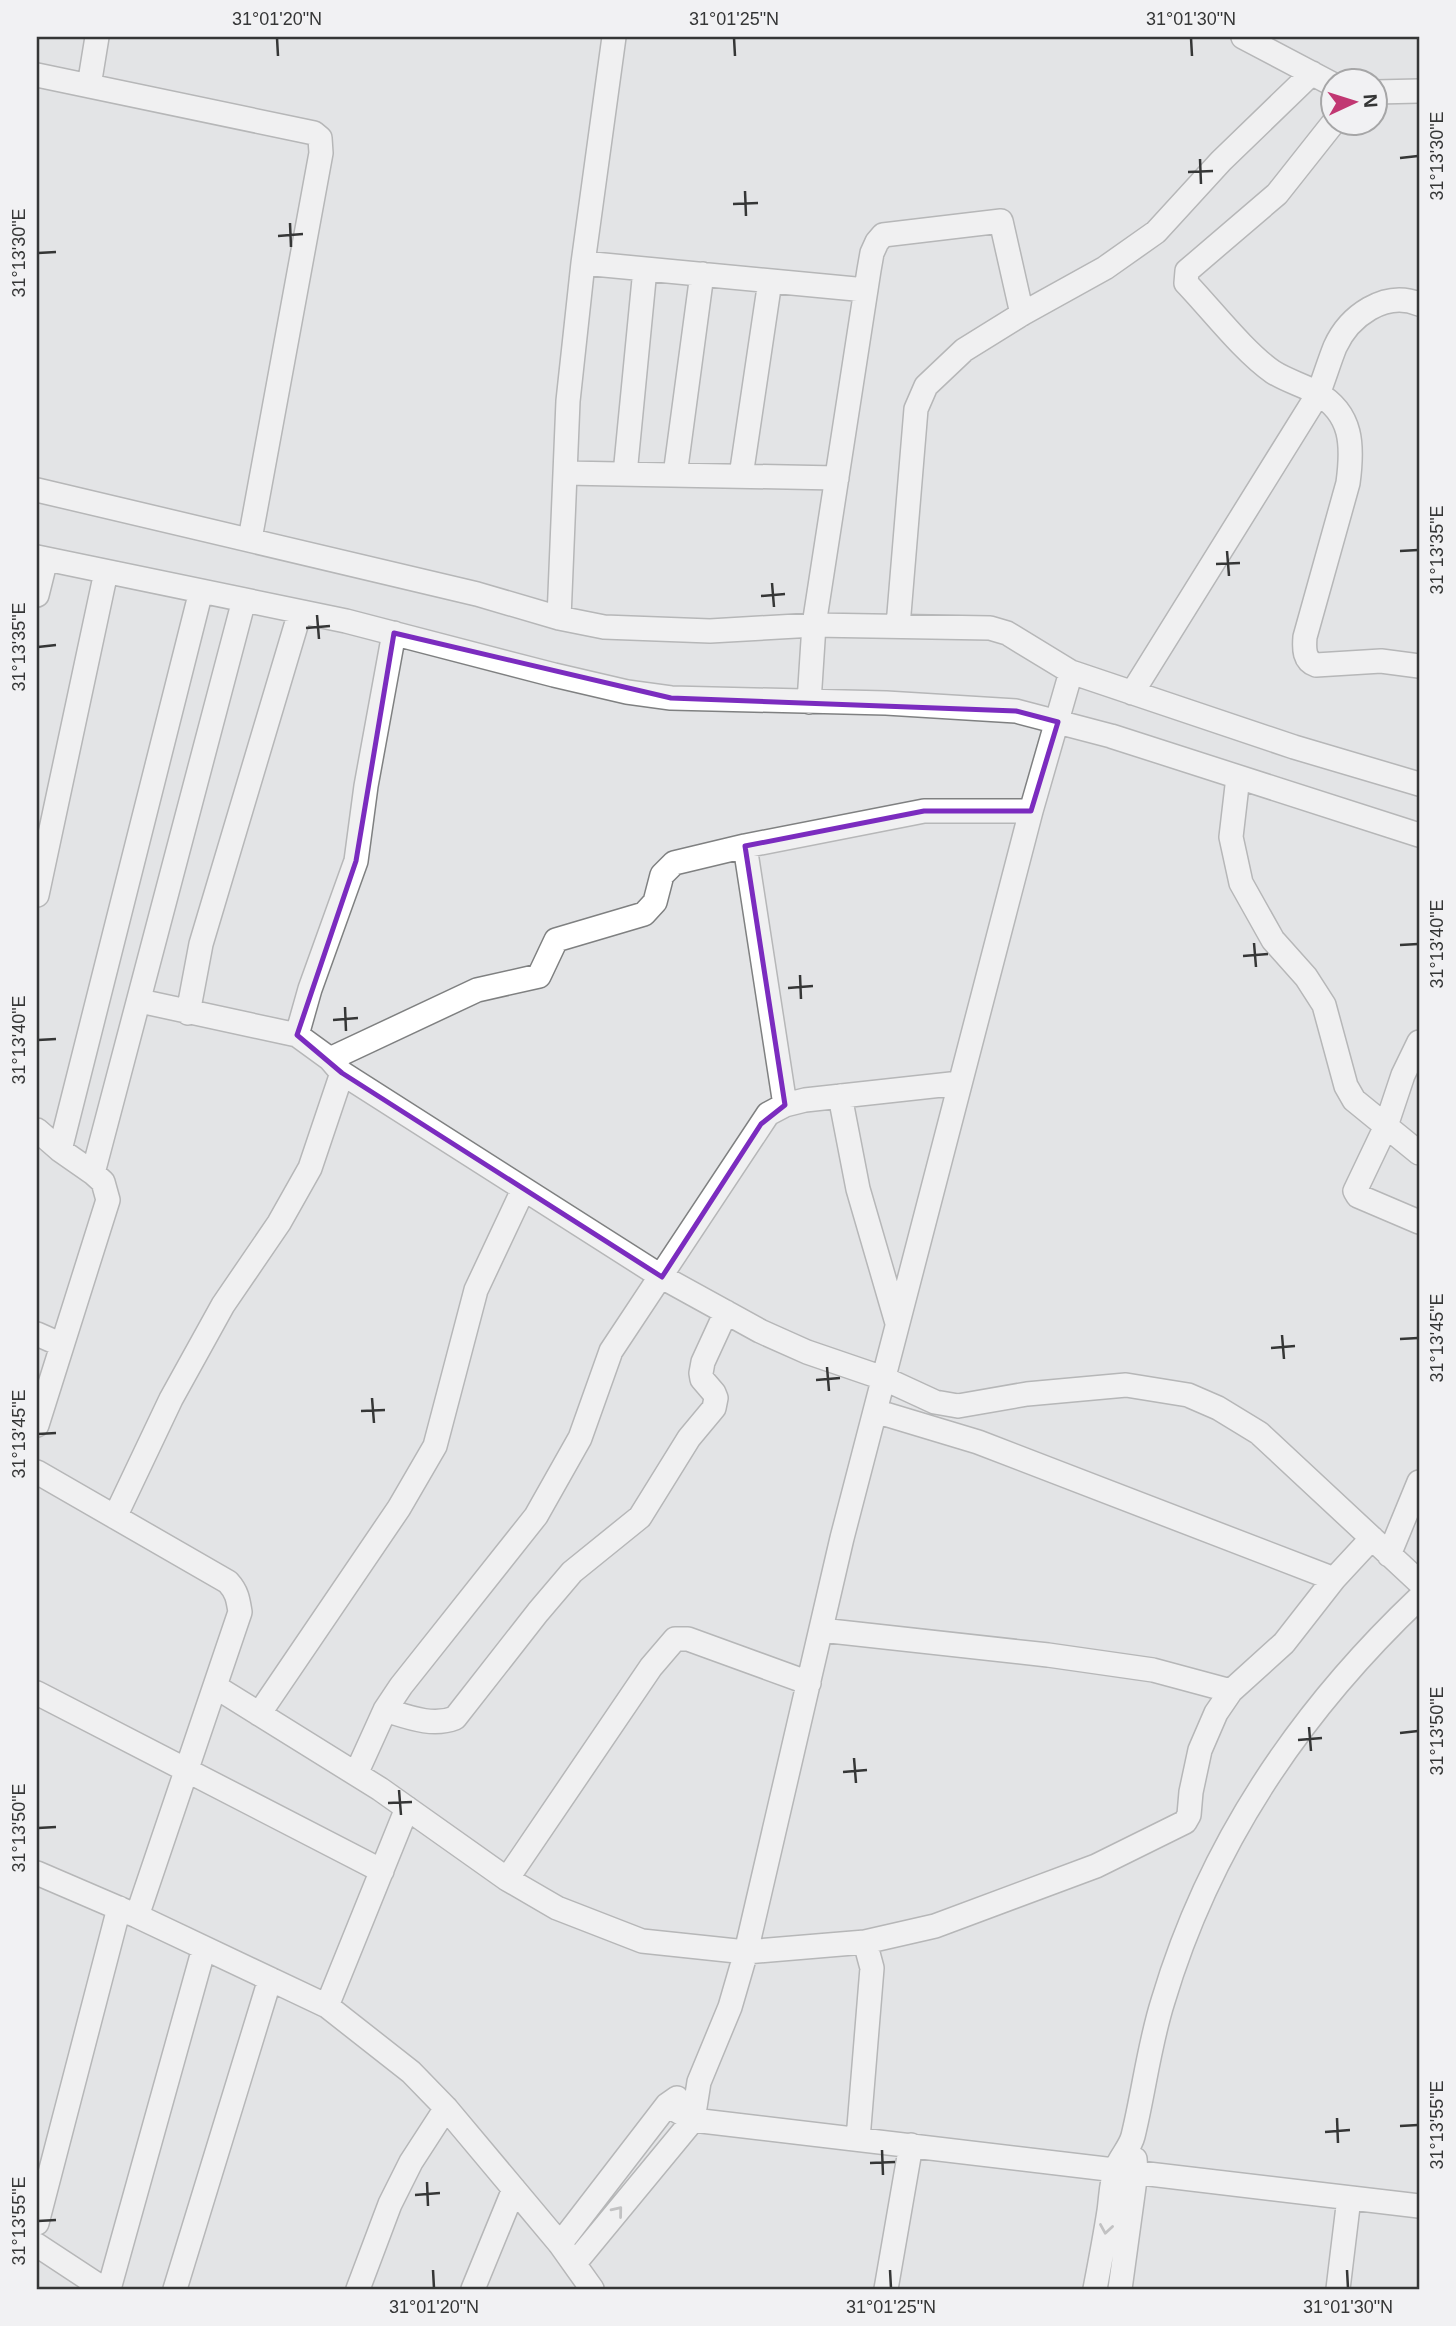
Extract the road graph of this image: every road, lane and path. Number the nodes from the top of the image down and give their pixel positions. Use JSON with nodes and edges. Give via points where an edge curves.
{"nodes":[{"id":1,"x":97,"y":37,"type":"edge"},
{"id":2,"x":614,"y":37,"type":"edge"},
{"id":3,"x":1243,"y":37,"type":"edge"},
{"id":4,"x":1312,"y":73,"type":"junction"},
{"id":5,"x":37,"y":75,"type":"edge"},
{"id":6,"x":1320,"y":77,"type":"edge"},
{"id":7,"x":89,"y":86,"type":"junction"},
{"id":8,"x":1419,"y":91,"type":"edge"},
{"id":9,"x":1390,"y":92,"type":"edge"},
{"id":10,"x":1323,"y":136,"type":"edge"},
{"id":11,"x":583,"y":263,"type":"junction"},
{"id":12,"x":645,"y":269,"type":"junction"},
{"id":13,"x":702,"y":274,"type":"junction"},
{"id":14,"x":770,"y":281,"type":"junction"},
{"id":15,"x":866,"y":290,"type":"junction"},
{"id":16,"x":1419,"y":304,"type":"edge"},
{"id":17,"x":1022,"y":314,"type":"junction"},
{"id":18,"x":1318,"y":394,"type":"junction"},
{"id":19,"x":565,"y":473,"type":"junction"},
{"id":20,"x":625,"y":474,"type":"junction"},
{"id":21,"x":675,"y":475,"type":"junction"},
{"id":22,"x":741,"y":476,"type":"junction"},
{"id":23,"x":837,"y":478,"type":"junction"},
{"id":24,"x":37,"y":489,"type":"edge"},
{"id":25,"x":250,"y":539,"type":"junction"},
{"id":26,"x":41,"y":558,"type":"edge"},
{"id":27,"x":106,"y":572,"type":"junction"},
{"id":28,"x":201,"y":591,"type":"junction"},
{"id":29,"x":37,"y":595,"type":"edge"},
{"id":30,"x":244,"y":600,"type":"junction"},
{"id":31,"x":300,"y":612,"type":"junction"},
{"id":32,"x":559,"y":618,"type":"junction"},
{"id":33,"x":814,"y":625,"type":"junction"},
{"id":34,"x":898,"y":626,"type":"junction"},
{"id":35,"x":394,"y":633,"type":"junction"},
{"id":36,"x":1419,"y":666,"type":"edge"},
{"id":37,"x":1071,"y":672,"type":"junction"},
{"id":38,"x":1132,"y":693,"type":"junction"},
{"id":39,"x":809,"y":702,"type":"junction"},
{"id":40,"x":1058,"y":722,"type":"junction"},
{"id":41,"x":1238,"y":777,"type":"junction"},
{"id":42,"x":1419,"y":784,"type":"edge"},
{"id":43,"x":1031,"y":811,"type":"junction"},
{"id":44,"x":1419,"y":835,"type":"edge"},
{"id":45,"x":745,"y":846,"type":"junction"},
{"id":46,"x":37,"y":895,"type":"edge"},
{"id":47,"x":140,"y":1001,"type":"junction"},
{"id":48,"x":188,"y":1013,"type":"junction"},
{"id":49,"x":297,"y":1035,"type":"junction"},
{"id":50,"x":1419,"y":1042,"type":"edge"},
{"id":51,"x":336,"y":1066,"type":"junction"},
{"id":52,"x":960,"y":1083,"type":"junction"},
{"id":53,"x":840,"y":1096,"type":"junction"},
{"id":54,"x":785,"y":1105,"type":"junction"},
{"id":55,"x":1386,"y":1126,"type":"junction"},
{"id":56,"x":37,"y":1130,"type":"edge"},
{"id":57,"x":60,"y":1150,"type":"junction"},
{"id":58,"x":1419,"y":1153,"type":"edge"},
{"id":59,"x":93,"y":1172,"type":"junction"},
{"id":60,"x":523,"y":1190,"type":"junction"},
{"id":61,"x":1419,"y":1222,"type":"edge"},
{"id":62,"x":662,"y":1277,"type":"junction"},
{"id":63,"x":726,"y":1312,"type":"junction"},
{"id":64,"x":897,"y":1323,"type":"junction"},
{"id":65,"x":37,"y":1334,"type":"edge"},
{"id":66,"x":62,"y":1345,"type":"junction"},
{"id":67,"x":883,"y":1378,"type":"junction"},
{"id":68,"x":41,"y":1396,"type":"edge"},
{"id":69,"x":875,"y":1411,"type":"junction"},
{"id":70,"x":37,"y":1425,"type":"edge"},
{"id":71,"x":37,"y":1472,"type":"edge"},
{"id":72,"x":1419,"y":1482,"type":"edge"},
{"id":73,"x":114,"y":1517,"type":"junction"},
{"id":74,"x":1372,"y":1538,"type":"junction"},
{"id":75,"x":1390,"y":1555,"type":"junction"},
{"id":76,"x":1334,"y":1579,"type":"junction"},
{"id":77,"x":1419,"y":1581,"type":"edge"},
{"id":78,"x":1419,"y":1598,"type":"edge"},
{"id":79,"x":821,"y":1630,"type":"junction"},
{"id":80,"x":808,"y":1683,"type":"junction"},
{"id":81,"x":216,"y":1687,"type":"junction"},
{"id":82,"x":1231,"y":1691,"type":"junction"},
{"id":83,"x":37,"y":1693,"type":"edge"},
{"id":84,"x":386,"y":1710,"type":"junction"},
{"id":85,"x":259,"y":1714,"type":"junction"},
{"id":86,"x":188,"y":1771,"type":"junction"},
{"id":87,"x":356,"y":1774,"type":"junction"},
{"id":88,"x":407,"y":1808,"type":"junction"},
{"id":89,"x":382,"y":1871,"type":"junction"},
{"id":90,"x":37,"y":1873,"type":"edge"},
{"id":91,"x":507,"y":1879,"type":"junction"},
{"id":92,"x":128,"y":1912,"type":"junction"},
{"id":93,"x":865,"y":1942,"type":"junction"},
{"id":94,"x":204,"y":1948,"type":"junction"},
{"id":95,"x":746,"y":1952,"type":"junction"},
{"id":96,"x":270,"y":1979,"type":"junction"},
{"id":97,"x":327,"y":2006,"type":"junction"},
{"id":98,"x":699,"y":2082,"type":"junction"},
{"id":99,"x":667,"y":2105,"type":"junction"},
{"id":100,"x":446,"y":2108,"type":"junction"},
{"id":101,"x":693,"y":2120,"type":"junction"},
{"id":102,"x":858,"y":2139,"type":"junction"},
{"id":103,"x":911,"y":2145,"type":"junction"},
{"id":104,"x":1126,"y":2171,"type":"junction"},
{"id":105,"x":514,"y":2189,"type":"junction"},
{"id":106,"x":1349,"y":2198,"type":"junction"},
{"id":107,"x":1419,"y":2206,"type":"edge"},
{"id":108,"x":37,"y":2223,"type":"edge"},
{"id":109,"x":560,"y":2244,"type":"junction"},
{"id":110,"x":37,"y":2245,"type":"edge"},
{"id":111,"x":584,"y":2280,"type":"edge"},
{"id":112,"x":107,"y":2289,"type":"edge"},
{"id":113,"x":175,"y":2289,"type":"edge"},
{"id":114,"x":358,"y":2289,"type":"edge"},
{"id":115,"x":473,"y":2289,"type":"edge"},
{"id":116,"x":886,"y":2289,"type":"edge"},
{"id":117,"x":1096,"y":2289,"type":"edge"},
{"id":118,"x":1120,"y":2289,"type":"edge"},
{"id":119,"x":1338,"y":2289,"type":"edge"}],
"edges":[{"from":1,"to":7,"type":"street"},
{"from":2,"to":11,"type":"street"},
{"from":3,"to":4,"type":"street"},
{"from":4,"to":6,"type":"street"},
{"from":4,"to":17,"type":"street","via":[[1156,232],[1105,268]]},
{"from":5,"to":7,"type":"street"},
{"from":7,"to":25,"type":"street","via":[[314,133],[320,138],[321,153]]},
{"from":8,"to":9,"type":"street"},
{"from":10,"to":18,"type":"street","via":[[1278,194],[1187,271],[1185,279],[1273,372]]},
{"from":11,"to":12,"type":"street"},
{"from":11,"to":19,"type":"street"},
{"from":12,"to":13,"type":"street"},
{"from":12,"to":20,"type":"street"},
{"from":13,"to":14,"type":"street"},
{"from":13,"to":21,"type":"street"},
{"from":14,"to":15,"type":"street"},
{"from":14,"to":22,"type":"street"},
{"from":15,"to":17,"type":"street","via":[[872,253],[883,235],[996,220],[1003,225]]},
{"from":15,"to":23,"type":"street"},
{"from":16,"to":18,"type":"street","via":[[1402,299],[1385,302],[1352,323],[1336,345]]},
{"from":17,"to":34,"type":"street","via":[[964,350],[926,386],[916,410]]},
{"from":18,"to":36,"type":"street","via":[[1346,422],[1351,457],[1345,495],[1304,637],[1306,657],[1316,665],[1381,661]]},
{"from":18,"to":38,"type":"street"},
{"from":19,"to":20,"type":"street"},
{"from":19,"to":32,"type":"street"},
{"from":20,"to":21,"type":"street"},
{"from":21,"to":22,"type":"street"},
{"from":22,"to":23,"type":"street"},
{"from":23,"to":33,"type":"street"},
{"from":24,"to":25,"type":"street"},
{"from":25,"to":32,"type":"street"},
{"from":26,"to":27,"type":"street"},
{"from":26,"to":29,"type":"street"},
{"from":27,"to":28,"type":"street"},
{"from":27,"to":46,"type":"street"},
{"from":28,"to":30,"type":"street"},
{"from":28,"to":57,"type":"street"},
{"from":30,"to":31,"type":"street"},
{"from":30,"to":47,"type":"street"},
{"from":31,"to":35,"type":"street"},
{"from":31,"to":48,"type":"street","via":[[201,944]]},
{"from":32,"to":33,"type":"street","via":[[604,627],[710,631]]},
{"from":33,"to":34,"type":"street"},
{"from":33,"to":39,"type":"street"},
{"from":34,"to":37,"type":"street","via":[[990,628],[1007,633]]},
{"from":35,"to":39,"type":"street","via":[[627,692],[671,698]]},
{"from":35,"to":49,"type":"street","via":[[356,861]]},
{"from":37,"to":38,"type":"street"},
{"from":37,"to":40,"type":"street"},
{"from":38,"to":42,"type":"street"},
{"from":39,"to":40,"type":"street","via":[[1016,711]]},
{"from":40,"to":41,"type":"street"},
{"from":40,"to":43,"type":"street"},
{"from":41,"to":44,"type":"street"},
{"from":41,"to":55,"type":"street","via":[[1231,836],[1241,883],[1273,940],[1324,1005],[1354,1100]]},
{"from":43,"to":45,"type":"street","via":[[924,811]]},
{"from":43,"to":52,"type":"street"},
{"from":45,"to":51,"type":"street","via":[[674,863],[662,875],[658,894],[644,914],[556,940],[538,976],[477,990]]},
{"from":45,"to":54,"type":"street"},
{"from":47,"to":48,"type":"street"},
{"from":47,"to":59,"type":"street"},
{"from":48,"to":49,"type":"street"},
{"from":49,"to":51,"type":"street"},
{"from":50,"to":55,"type":"street"},
{"from":51,"to":60,"type":"street"},
{"from":51,"to":73,"type":"street","via":[[310,1168],[223,1305]]},
{"from":52,"to":53,"type":"street"},
{"from":52,"to":64,"type":"street"},
{"from":53,"to":54,"type":"street"},
{"from":53,"to":64,"type":"street","via":[[858,1189]]},
{"from":54,"to":62,"type":"street","via":[[768,1114]]},
{"from":55,"to":58,"type":"street"},
{"from":55,"to":61,"type":"street","via":[[1356,1194]]},
{"from":56,"to":57,"type":"street"},
{"from":57,"to":59,"type":"street"},
{"from":59,"to":66,"type":"street","via":[[103,1182],[107,1200]]},
{"from":60,"to":62,"type":"street"},
{"from":60,"to":85,"type":"street","via":[[476,1290],[430,1457]]},
{"from":62,"to":63,"type":"street"},
{"from":62,"to":84,"type":"street","via":[[611,1351],[580,1438],[537,1516]]},
{"from":63,"to":67,"type":"street","via":[[807,1352]]},
{"from":63,"to":84,"type":"street","via":[[701,1373],[715,1393],[714,1408],[689,1438],[640,1517],[572,1572],[455,1718],[434,1722]]},
{"from":64,"to":67,"type":"street"},
{"from":65,"to":66,"type":"street"},
{"from":66,"to":68,"type":"street"},
{"from":67,"to":69,"type":"street"},
{"from":67,"to":74,"type":"street","via":[[935,1402],[958,1406],[1126,1385],[1188,1395],[1259,1433]]},
{"from":68,"to":70,"type":"street"},
{"from":69,"to":76,"type":"street","via":[[978,1442]]},
{"from":69,"to":79,"type":"street"},
{"from":71,"to":73,"type":"street"},
{"from":72,"to":75,"type":"street"},
{"from":73,"to":81,"type":"street","via":[[236,1590],[240,1612]]},
{"from":74,"to":75,"type":"street"},
{"from":74,"to":76,"type":"street"},
{"from":75,"to":77,"type":"street"},
{"from":76,"to":82,"type":"street","via":[[1284,1643]]},
{"from":78,"to":104,"type":"street","via":[[1330,1690],[1287,1747],[1215,1869],[1163,2000]]},
{"from":79,"to":80,"type":"street"},
{"from":79,"to":82,"type":"street","via":[[1153,1670]]},
{"from":80,"to":91,"type":"street","via":[[688,1639],[675,1639],[651,1667]]},
{"from":80,"to":95,"type":"street"},
{"from":81,"to":85,"type":"street"},
{"from":81,"to":86,"type":"street"},
{"from":82,"to":93,"type":"street","via":[[1200,1750],[1185,1822],[1096,1866],[935,1926]]},
{"from":83,"to":86,"type":"street"},
{"from":84,"to":87,"type":"street"},
{"from":85,"to":87,"type":"street"},
{"from":86,"to":89,"type":"street"},
{"from":86,"to":92,"type":"street"},
{"from":87,"to":88,"type":"street"},
{"from":88,"to":89,"type":"street"},
{"from":88,"to":91,"type":"street"},
{"from":89,"to":97,"type":"street"},
{"from":90,"to":92,"type":"street"},
{"from":91,"to":95,"type":"street","via":[[557,1908],[642,1941]]},
{"from":92,"to":94,"type":"street"},
{"from":92,"to":108,"type":"street"},
{"from":93,"to":95,"type":"street"},
{"from":93,"to":102,"type":"street","via":[[872,1968]]},
{"from":94,"to":96,"type":"street"},
{"from":94,"to":112,"type":"street"},
{"from":95,"to":98,"type":"street","via":[[730,2007]]},
{"from":96,"to":97,"type":"street"},
{"from":96,"to":113,"type":"street"},
{"from":97,"to":100,"type":"street","via":[[411,2072]]},
{"from":98,"to":99,"type":"street"},
{"from":98,"to":101,"type":"street"},
{"from":99,"to":101,"type":"street"},
{"from":99,"to":109,"type":"street"},
{"from":100,"to":105,"type":"street"},
{"from":100,"to":114,"type":"street","via":[[390,2204]]},
{"from":101,"to":102,"type":"street"},
{"from":111,"to":101,"type":"street","one_way":true},
{"from":102,"to":103,"type":"street"},
{"from":103,"to":104,"type":"street"},
{"from":103,"to":116,"type":"street"},
{"from":104,"to":106,"type":"street"},
{"from":104,"to":117,"type":"street","one_way":true},
{"from":104,"to":118,"type":"street"},
{"from":105,"to":109,"type":"street"},
{"from":105,"to":115,"type":"street"},
{"from":106,"to":107,"type":"street"},
{"from":106,"to":119,"type":"street"},
{"from":109,"to":111,"type":"street"},
{"from":110,"to":112,"type":"street"}]}
